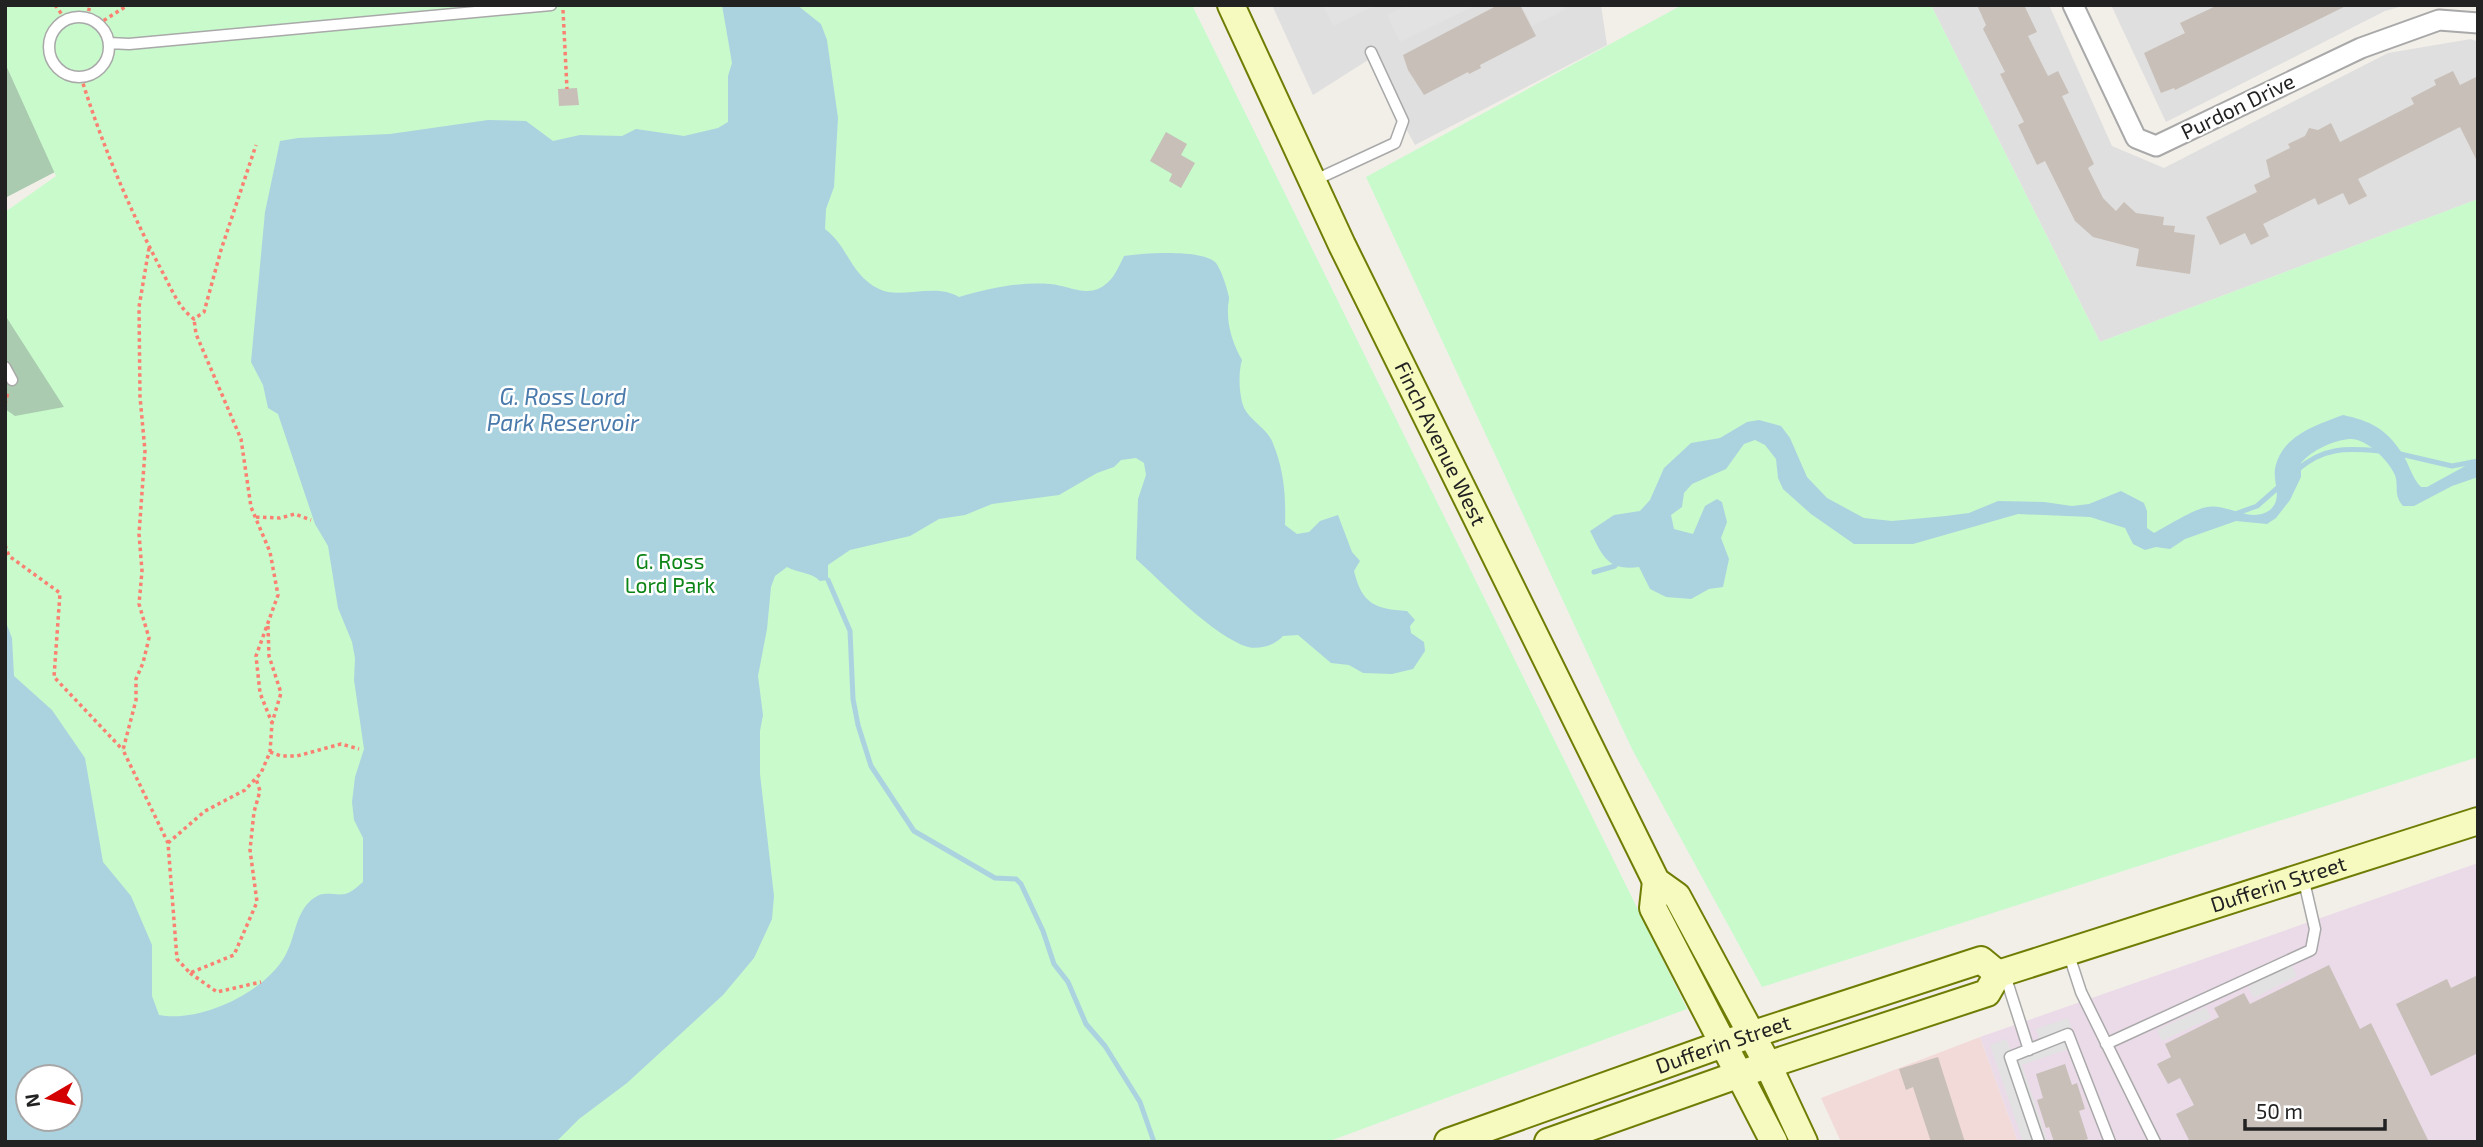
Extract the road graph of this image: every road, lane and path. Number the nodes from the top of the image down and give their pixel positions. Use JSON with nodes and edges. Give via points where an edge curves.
{"nodes":[{"id":1,"x":55,"y":5,"type":"edge"},
{"id":2,"x":90,"y":5,"type":"edge"},
{"id":3,"x":128,"y":5,"type":"edge"},
{"id":4,"x":551,"y":5,"type":"edge"},
{"id":5,"x":563,"y":5,"type":"edge"},
{"id":6,"x":1231,"y":5,"type":"edge"},
{"id":7,"x":2073,"y":5,"type":"edge"},
{"id":8,"x":87,"y":18,"type":"junction"},
{"id":9,"x":66,"y":20,"type":"junction"},
{"id":10,"x":2478,"y":23,"type":"edge"},
{"id":11,"x":102,"y":27,"type":"junction"},
{"id":12,"x":109,"y":43,"type":"junction"},
{"id":13,"x":1371,"y":52,"type":"dead end"},
{"id":14,"x":81,"y":78,"type":"junction"},
{"id":15,"x":567,"y":89,"type":"dead end"},
{"id":16,"x":256,"y":145,"type":"dead end"},
{"id":17,"x":1313,"y":181,"type":"junction"},
{"id":18,"x":149,"y":248,"type":"junction"},
{"id":19,"x":194,"y":319,"type":"junction"},
{"id":20,"x":5,"y":367,"type":"edge"},
{"id":21,"x":12,"y":380,"type":"dead end"},
{"id":22,"x":256,"y":517,"type":"junction"},
{"id":23,"x":311,"y":520,"type":"dead end"},
{"id":24,"x":5,"y":545,"type":"edge"},
{"id":25,"x":268,"y":624,"type":"junction"},
{"id":26,"x":272,"y":723,"type":"junction"},
{"id":27,"x":359,"y":749,"type":"dead end"},
{"id":28,"x":123,"y":750,"type":"junction"},
{"id":29,"x":270,"y":752,"type":"junction"},
{"id":30,"x":256,"y":779,"type":"junction"},
{"id":31,"x":2478,"y":821,"type":"edge"},
{"id":32,"x":168,"y":844,"type":"junction"},
{"id":33,"x":2303,"y":876,"type":"junction"},
{"id":34,"x":1656,"y":881,"type":"junction"},
{"id":35,"x":2067,"y":952,"type":"junction"},
{"id":36,"x":190,"y":973,"type":"junction"},
{"id":37,"x":2001,"y":973,"type":"junction"},
{"id":38,"x":261,"y":982,"type":"dead end"},
{"id":39,"x":1752,"y":1035,"type":"junction"},
{"id":40,"x":1723,"y":1044,"type":"junction"},
{"id":41,"x":2106,"y":1044,"type":"junction"},
{"id":42,"x":2029,"y":1050,"type":"junction"},
{"id":43,"x":1768,"y":1065,"type":"junction"},
{"id":44,"x":1740,"y":1074,"type":"junction"},
{"id":45,"x":1448,"y":1142,"type":"edge"},
{"id":46,"x":1548,"y":1142,"type":"edge"},
{"id":47,"x":1774,"y":1142,"type":"edge"},
{"id":48,"x":1804,"y":1142,"type":"edge"},
{"id":49,"x":2039,"y":1142,"type":"edge"},
{"id":50,"x":2110,"y":1142,"type":"edge"},
{"id":51,"x":2154,"y":1142,"type":"edge"}],
"edges":[{"from":1,"to":9,"type":"path"},
{"from":2,"to":8,"type":"path"},
{"from":3,"to":11,"type":"path","via":[[103,21]]},
{"from":4,"to":12,"type":"lane"},
{"from":5,"to":15,"type":"path"},
{"from":6,"to":17,"type":"main road","name":"Finch Avenue West"},
{"from":7,"to":10,"type":"street","name":"Purdon Drive","via":[[2136,138],[2156,146],[2361,48],[2439,20]]},
{"from":8,"to":9,"type":"lane"},
{"from":8,"to":11,"type":"lane"},
{"from":9,"to":14,"type":"lane","via":[[52,34],[50,55],[62,72]]},
{"from":11,"to":12,"type":"lane"},
{"from":12,"to":14,"type":"lane","via":[[106,62]]},
{"from":13,"to":17,"type":"lane","via":[[1403,121],[1395,143]]},
{"from":14,"to":18,"type":"path"},
{"from":16,"to":19,"type":"path","via":[[204,312]]},
{"from":17,"to":34,"type":"main road","name":"Finch Avenue West"},
{"from":18,"to":19,"type":"path","via":[[183,310]]},
{"from":18,"to":28,"type":"path","via":[[139,307],[145,451],[139,604],[149,638]]},
{"from":19,"to":22,"type":"path","via":[[196,334],[241,439]]},
{"from":20,"to":21,"type":"lane"},
{"from":22,"to":23,"type":"path","via":[[295,514]]},
{"from":22,"to":25,"type":"path","via":[[270,552],[278,595]]},
{"from":24,"to":28,"type":"path","via":[[9,556],[60,593],[54,677]]},
{"from":25,"to":26,"type":"path","via":[[269,656],[281,693]]},
{"from":25,"to":26,"type":"path","via":[[256,656],[260,693]]},
{"from":26,"to":29,"type":"path"},
{"from":27,"to":29,"type":"path","via":[[341,744],[296,756]]},
{"from":28,"to":32,"type":"path"},
{"from":29,"to":30,"type":"path"},
{"from":30,"to":32,"type":"path","via":[[205,811]]},
{"from":30,"to":36,"type":"path","via":[[260,791],[250,850],[257,902],[234,955]]},
{"from":31,"to":33,"type":"main road","name":"Dufferin Street"},
{"from":32,"to":36,"type":"path","via":[[177,959]]},
{"from":33,"to":35,"type":"main road","name":"Dufferin Street"},
{"from":33,"to":41,"type":"lane","via":[[2315,929],[2311,950]]},
{"from":34,"to":39,"type":"main road","name":"Finch Avenue West","via":[[1677,896]]},
{"from":34,"to":40,"type":"main road","name":"Finch Avenue West","via":[[1653,908]]},
{"from":35,"to":37,"type":"main road","name":"Dufferin Street"},
{"from":35,"to":41,"type":"lane"},
{"from":36,"to":38,"type":"path","via":[[217,992]]},
{"from":37,"to":39,"type":"main road","name":"Dufferin Street","via":[[1980,960]]},
{"from":37,"to":42,"type":"lane"},
{"from":37,"to":43,"type":"main road","name":"Dufferin Street","via":[[1987,993]]},
{"from":39,"to":40,"type":"main road","name":"Dufferin Street"},
{"from":39,"to":43,"type":"main road","name":"Finch Avenue West"},
{"from":40,"to":44,"type":"main road","name":"Finch Avenue West"},
{"from":40,"to":45,"type":"main road","name":"Dufferin Street"},
{"from":41,"to":51,"type":"lane"},
{"from":42,"to":49,"type":"lane","via":[[2010,1057]]},
{"from":42,"to":50,"type":"lane","via":[[2068,1034]]},
{"from":43,"to":44,"type":"main road","name":"Dufferin Street"},
{"from":43,"to":48,"type":"main road","name":"Finch Avenue West"},
{"from":44,"to":46,"type":"main road","name":"Dufferin Street"},
{"from":44,"to":47,"type":"main road","name":"Finch Avenue West"}]}
